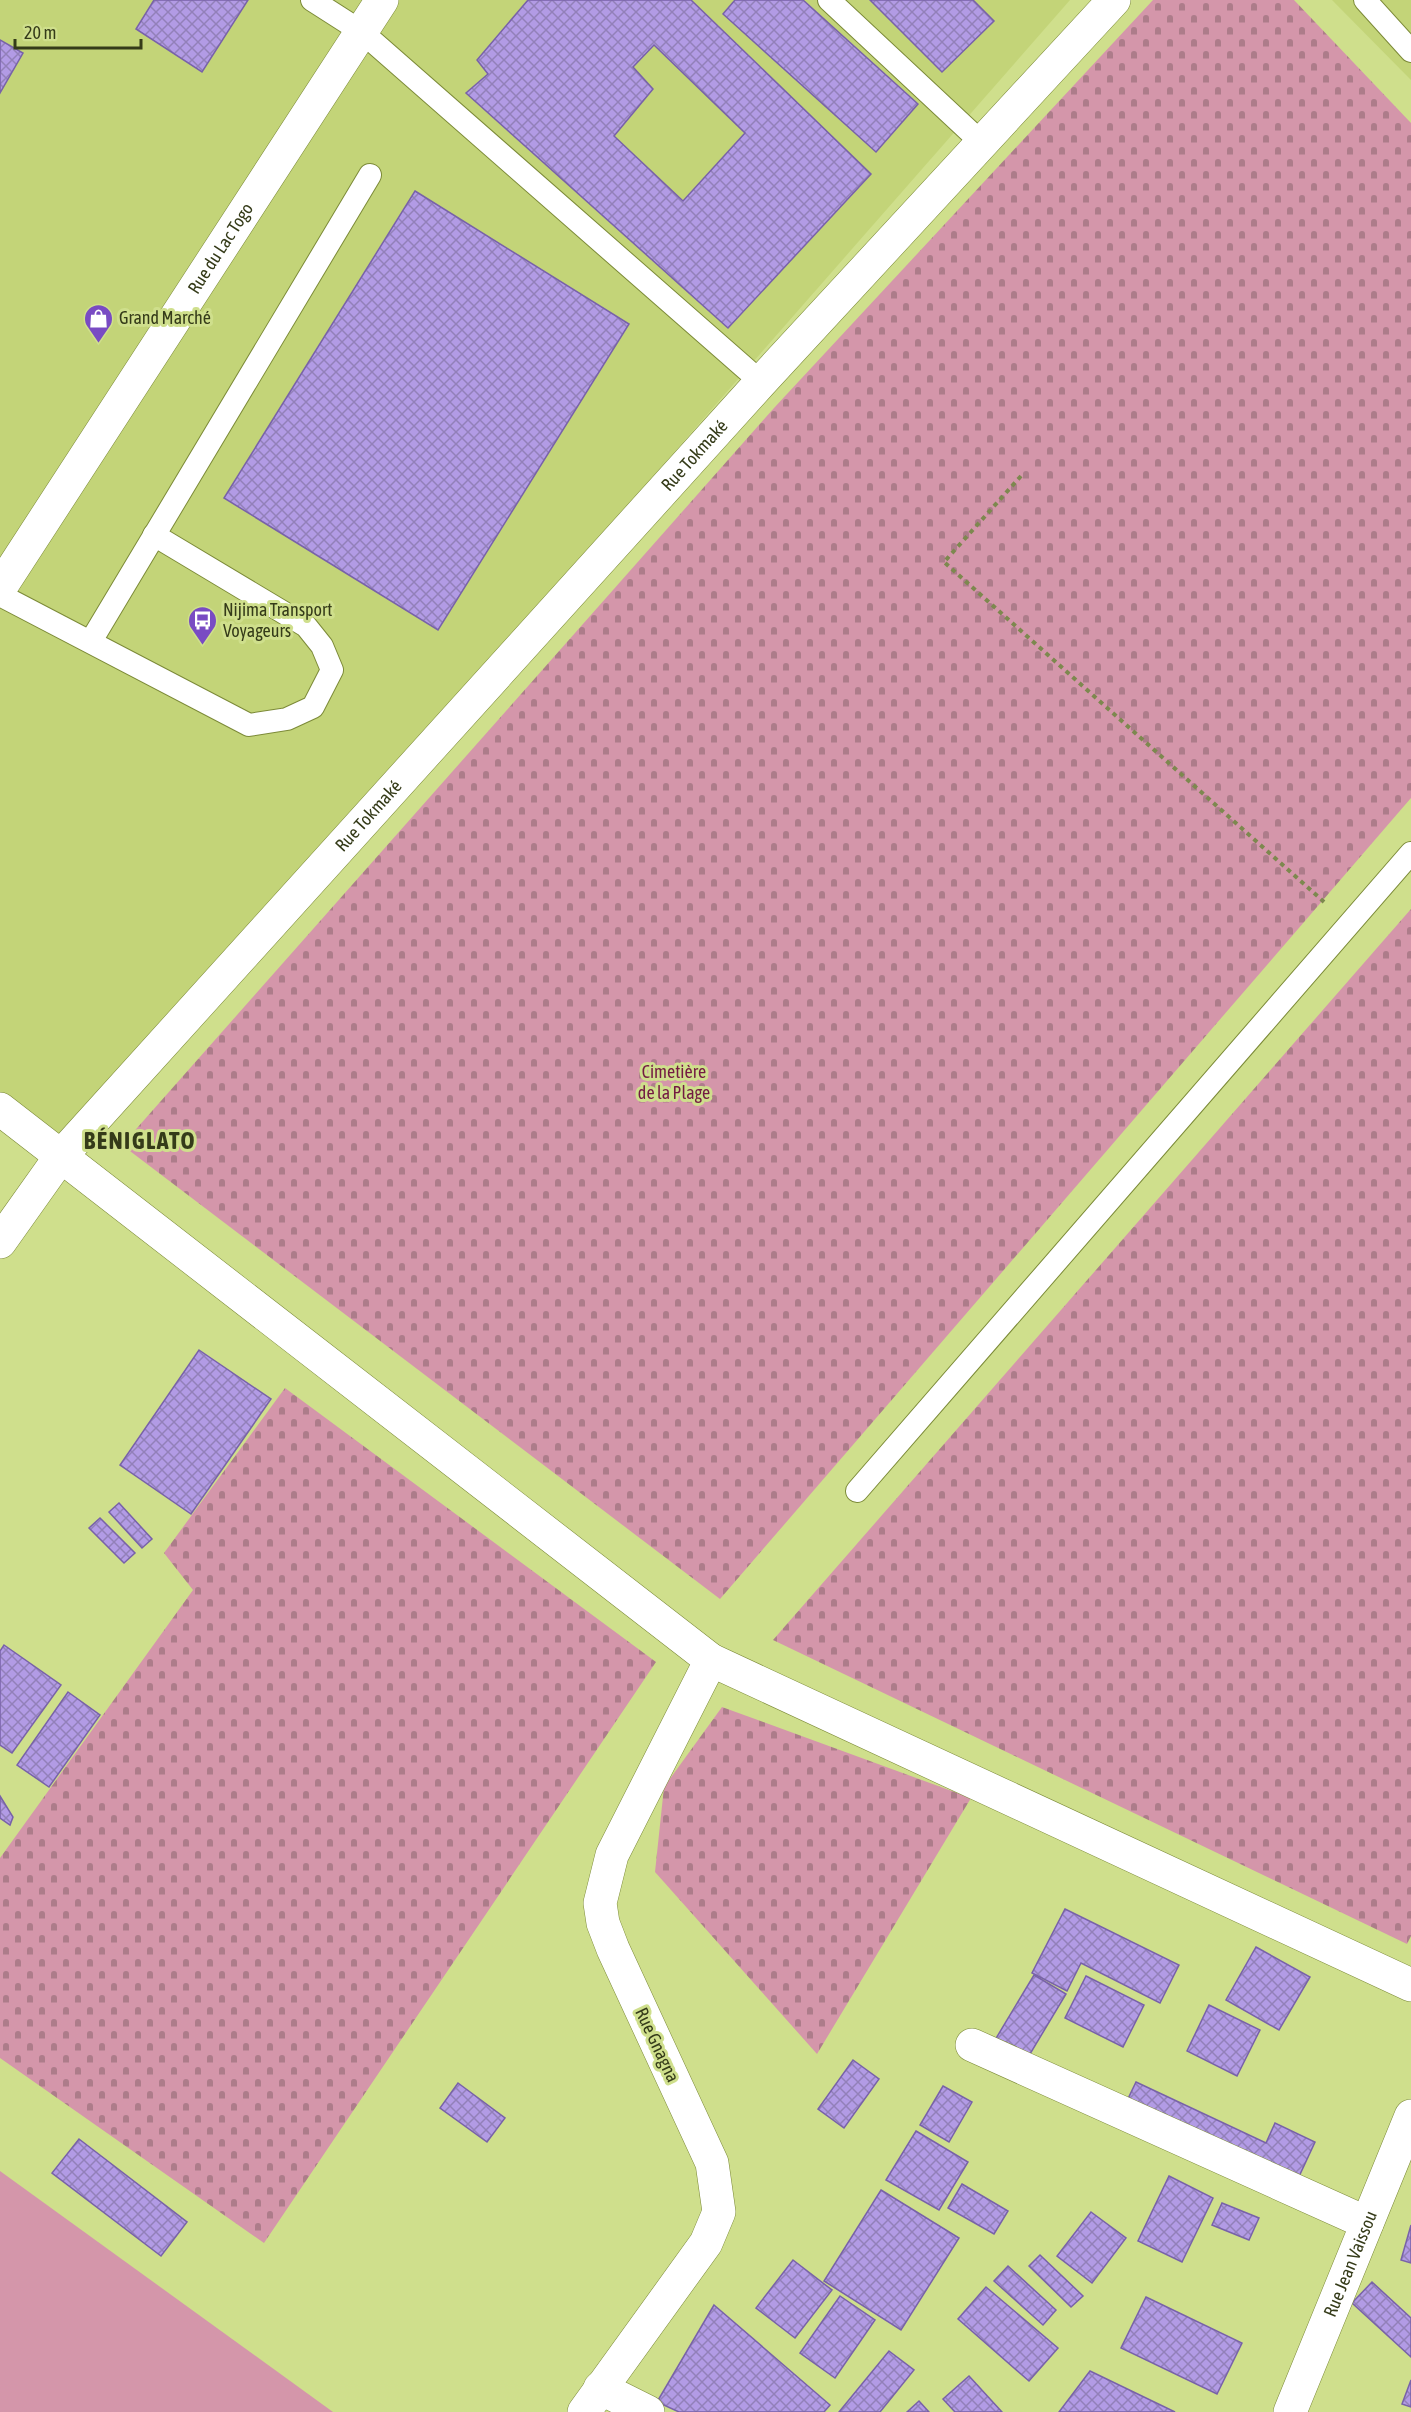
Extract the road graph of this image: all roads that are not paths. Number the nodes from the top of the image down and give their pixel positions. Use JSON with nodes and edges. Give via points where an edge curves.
{"nodes":[{"id":1,"x":312,"y":0,"type":"edge"},
{"id":2,"x":382,"y":0,"type":"edge"},
{"id":3,"x":829,"y":0,"type":"edge"},
{"id":4,"x":1114,"y":0,"type":"edge"},
{"id":5,"x":1365,"y":0,"type":"edge"},
{"id":6,"x":362,"y":32,"type":"junction"},
{"id":7,"x":1411,"y":51,"type":"edge"},
{"id":8,"x":982,"y":143,"type":"junction"},
{"id":9,"x":370,"y":175,"type":"dead end"},
{"id":10,"x":754,"y":391,"type":"junction"},
{"id":11,"x":154,"y":535,"type":"junction"},
{"id":12,"x":0,"y":588,"type":"edge"},
{"id":13,"x":0,"y":596,"type":"edge"},
{"id":14,"x":91,"y":641,"type":"junction"},
{"id":15,"x":1411,"y":853,"type":"edge"},
{"id":16,"x":0,"y":1109,"type":"edge"},
{"id":17,"x":61,"y":1156,"type":"junction"},
{"id":18,"x":0,"y":1242,"type":"edge"},
{"id":19,"x":857,"y":1491,"type":"dead end"},
{"id":20,"x":711,"y":1660,"type":"junction"},
{"id":21,"x":1411,"y":1985,"type":"edge"},
{"id":22,"x":972,"y":2045,"type":"dead end"},
{"id":23,"x":1411,"y":2116,"type":"edge"},
{"id":24,"x":1367,"y":2223,"type":"junction"},
{"id":25,"x":592,"y":2400,"type":"edge"},
{"id":26,"x":648,"y":2412,"type":"edge"},
{"id":27,"x":1290,"y":2412,"type":"edge"}],
"edges":[{"from":1,"to":6,"type":"lane"},
{"from":2,"to":6,"type":"street","name":"Rue du Lac Togo"},
{"from":3,"to":8,"type":"lane"},
{"from":4,"to":8,"type":"street","name":"Rue Tokmaké"},
{"from":5,"to":7,"type":"lane"},
{"from":6,"to":10,"type":"lane"},
{"from":6,"to":12,"type":"street","name":"Rue du Lac Togo"},
{"from":8,"to":10,"type":"street","name":"Rue Tokmaké"},
{"from":9,"to":11,"type":"lane"},
{"from":10,"to":17,"type":"street","name":"Rue Tokmaké"},
{"from":11,"to":14,"type":"lane"},
{"from":11,"to":14,"type":"lane","via":[[306,626],[322,646],[332,670],[313,707],[287,719],[249,725]]},
{"from":13,"to":14,"type":"lane"},
{"from":15,"to":19,"type":"lane"},
{"from":16,"to":17,"type":"street"},
{"from":17,"to":18,"type":"street","name":"Rue Tokmaké"},
{"from":17,"to":20,"type":"street"},
{"from":20,"to":21,"type":"street"},
{"from":20,"to":25,"type":"street","name":"Rue Gnagna","via":[[612,1855],[600,1903],[613,1949],[711,2163],[719,2212],[706,2243]]},
{"from":22,"to":24,"type":"street"},
{"from":23,"to":24,"type":"street","name":"Rue Jean Vaissou"},
{"from":24,"to":27,"type":"street","name":"Rue Jean Vaissou"},
{"from":25,"to":26,"type":"street"}]}
